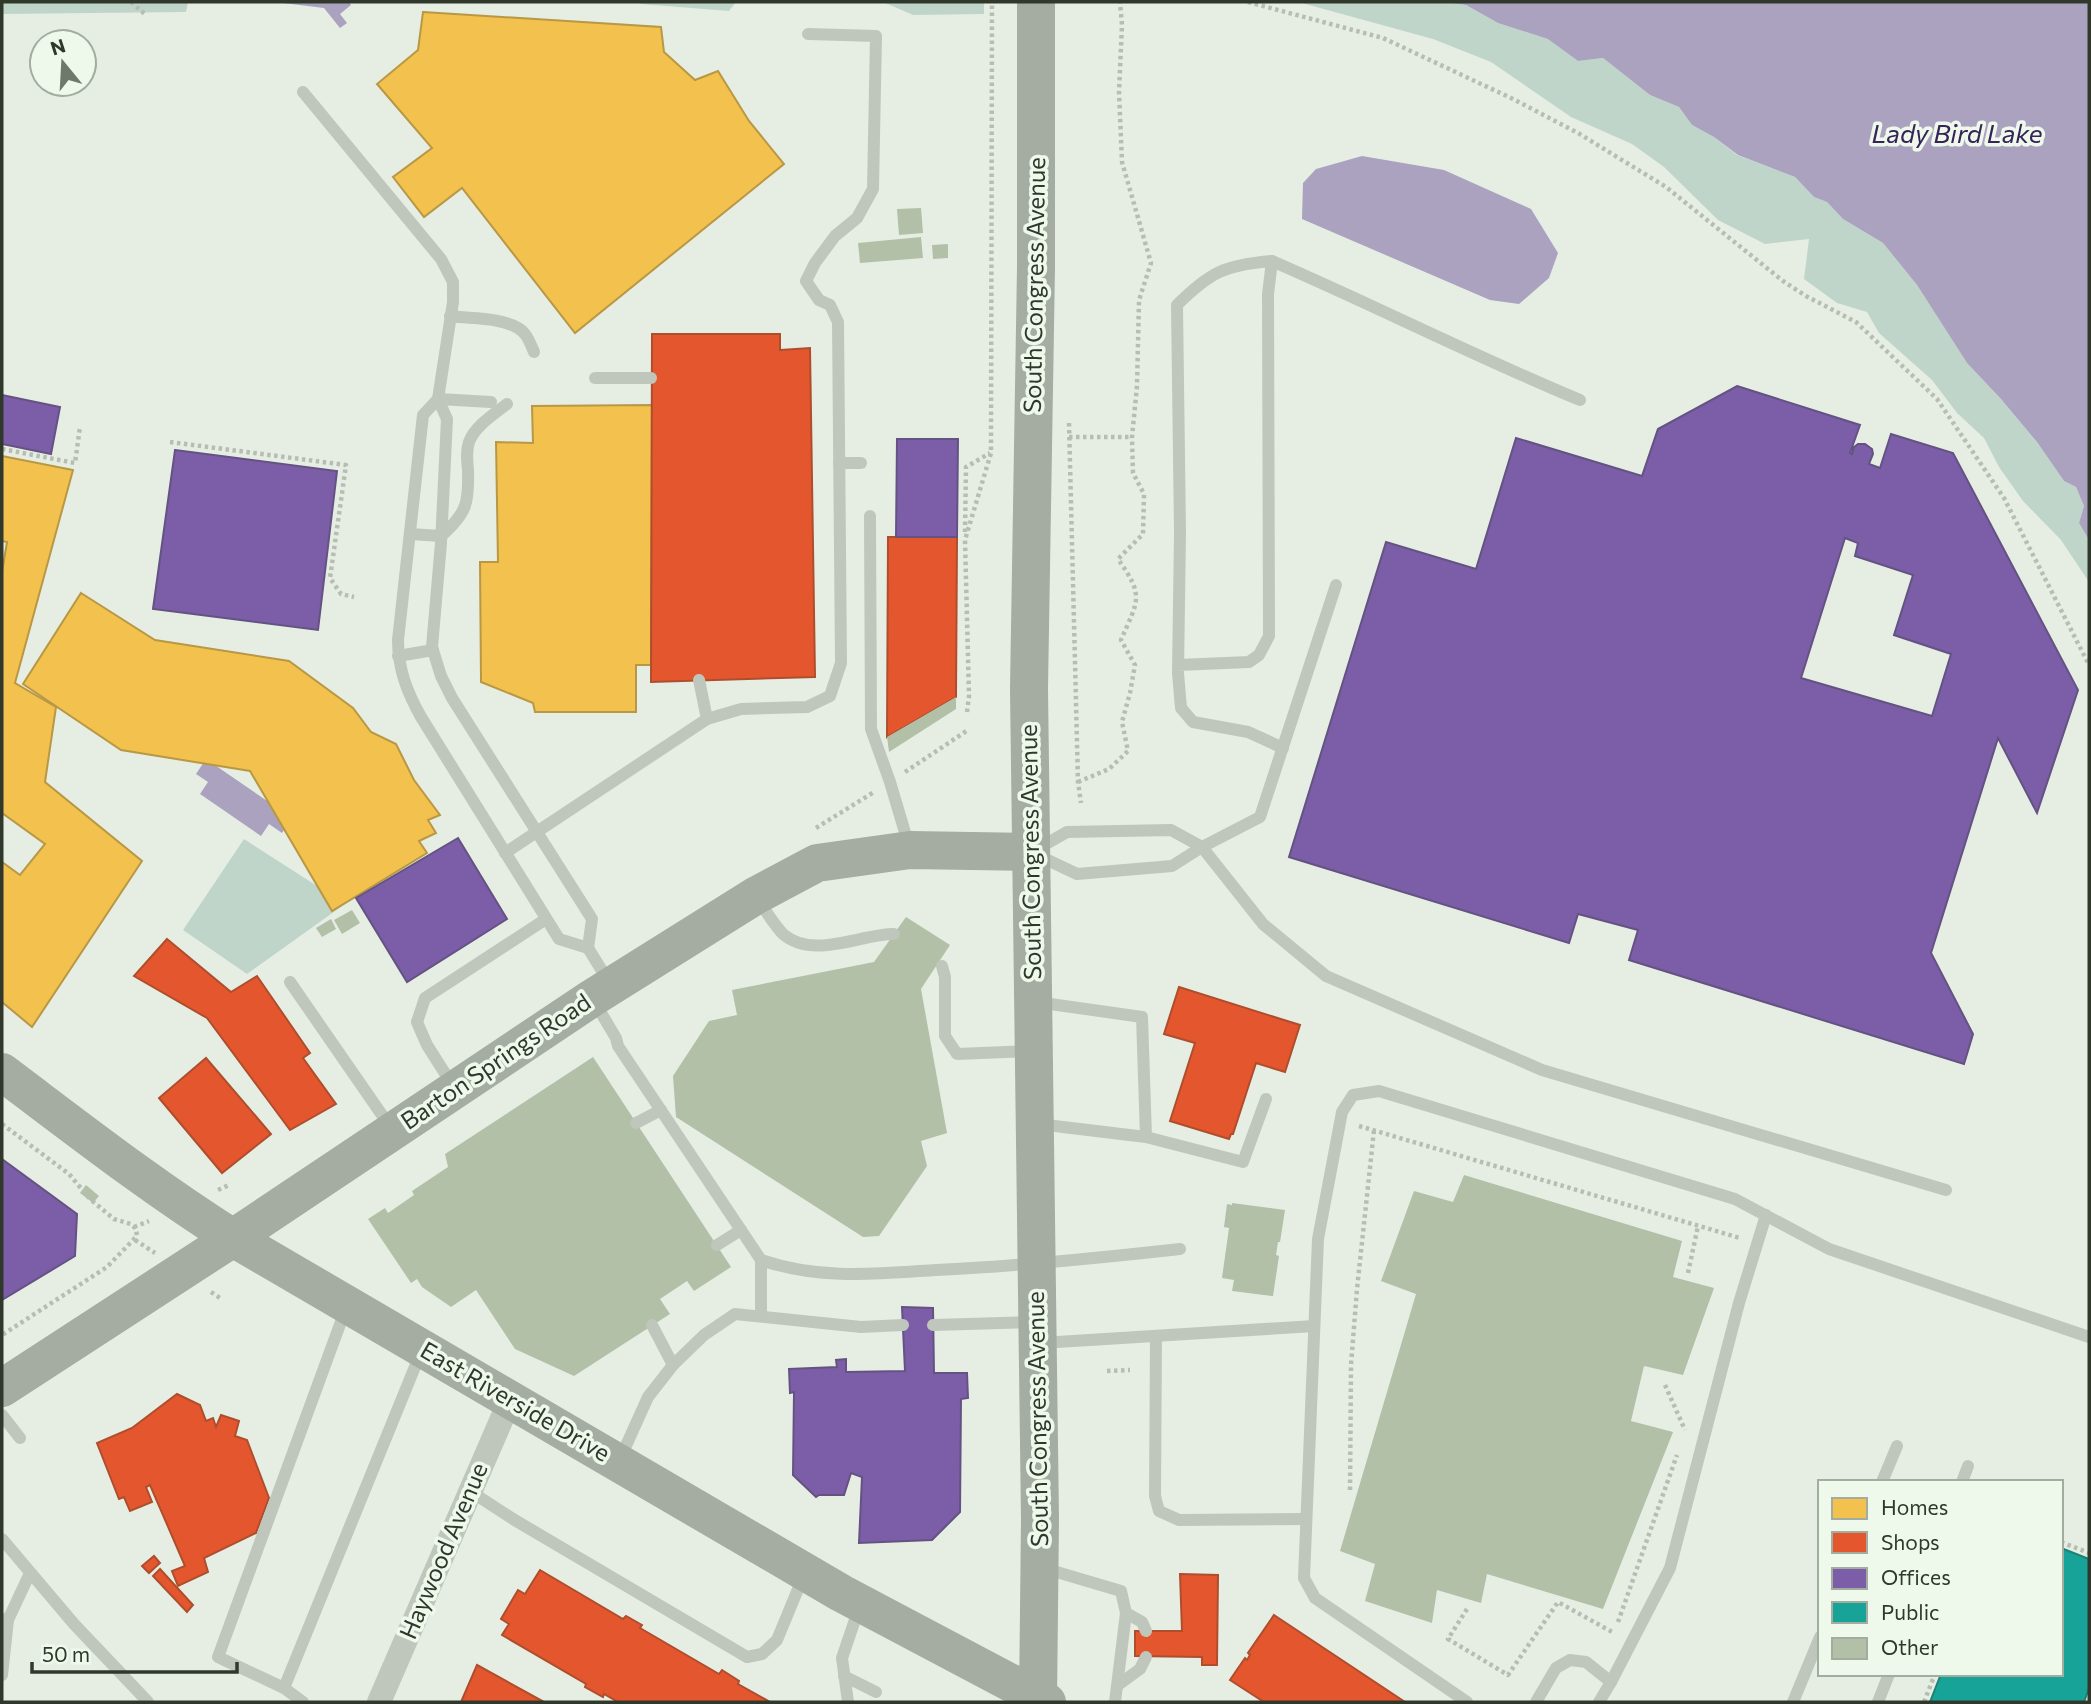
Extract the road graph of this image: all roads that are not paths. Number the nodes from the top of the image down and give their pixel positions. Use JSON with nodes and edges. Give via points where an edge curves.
{"nodes":[{"id":1,"x":1036,"y":2,"type":"edge"},
{"id":2,"x":808,"y":34,"type":"dead end"},
{"id":3,"x":303,"y":92,"type":"dead end"},
{"id":4,"x":1272,"y":261,"type":"junction"},
{"id":5,"x":450,"y":316,"type":"junction"},
{"id":6,"x":534,"y":352,"type":"dead end"},
{"id":7,"x":595,"y":378,"type":"dead end"},
{"id":8,"x":651,"y":378,"type":"dead end"},
{"id":9,"x":438,"y":399,"type":"junction"},
{"id":10,"x":1580,"y":400,"type":"dead end"},
{"id":11,"x":491,"y":402,"type":"dead end"},
{"id":12,"x":507,"y":404,"type":"dead end"},
{"id":13,"x":839,"y":463,"type":"junction"},
{"id":14,"x":861,"y":463,"type":"dead end"},
{"id":15,"x":870,"y":516,"type":"dead end"},
{"id":16,"x":410,"y":534,"type":"junction"},
{"id":17,"x":441,"y":536,"type":"junction"},
{"id":18,"x":1336,"y":585,"type":"dead end"},
{"id":19,"x":433,"y":650,"type":"junction"},
{"id":20,"x":398,"y":656,"type":"junction"},
{"id":21,"x":1178,"y":665,"type":"junction"},
{"id":22,"x":699,"y":680,"type":"dead end"},
{"id":23,"x":708,"y":719,"type":"junction"},
{"id":24,"x":1283,"y":748,"type":"junction"},
{"id":25,"x":537,"y":833,"type":"junction"},
{"id":26,"x":1202,"y":847,"type":"junction"},
{"id":27,"x":910,"y":850,"type":"junction"},
{"id":28,"x":1030,"y":852,"type":"junction"},
{"id":29,"x":505,"y":853,"type":"junction"},
{"id":30,"x":755,"y":896,"type":"junction"},
{"id":31,"x":546,"y":919,"type":"junction"},
{"id":32,"x":894,"y":934,"type":"dead end"},
{"id":33,"x":588,"y":947,"type":"junction"},
{"id":34,"x":942,"y":966,"type":"dead end"},
{"id":35,"x":290,"y":982,"type":"dead end"},
{"id":36,"x":602,"y":992,"type":"junction"},
{"id":37,"x":1032,"y":1002,"type":"junction"},
{"id":38,"x":1033,"y":1051,"type":"junction"},
{"id":39,"x":4,"y":1080,"type":"edge"},
{"id":40,"x":455,"y":1090,"type":"junction"},
{"id":41,"x":1266,"y":1099,"type":"dead end"},
{"id":42,"x":661,"y":1110,"type":"junction"},
{"id":43,"x":636,"y":1123,"type":"dead end"},
{"id":44,"x":1034,"y":1124,"type":"junction"},
{"id":45,"x":393,"y":1131,"type":"junction"},
{"id":46,"x":1146,"y":1137,"type":"junction"},
{"id":47,"x":1946,"y":1190,"type":"dead end"},
{"id":48,"x":1766,"y":1214,"type":"junction"},
{"id":49,"x":741,"y":1230,"type":"junction"},
{"id":50,"x":233,"y":1238,"type":"junction"},
{"id":51,"x":717,"y":1245,"type":"dead end"},
{"id":52,"x":1180,"y":1249,"type":"dead end"},
{"id":53,"x":761,"y":1260,"type":"junction"},
{"id":54,"x":1036,"y":1265,"type":"junction"},
{"id":55,"x":347,"y":1305,"type":"junction"},
{"id":56,"x":761,"y":1316,"type":"junction"},
{"id":57,"x":652,"y":1325,"type":"dead end"},
{"id":58,"x":903,"y":1325,"type":"dead end"},
{"id":59,"x":933,"y":1325,"type":"dead end"},
{"id":60,"x":1314,"y":1326,"type":"junction"},
{"id":61,"x":1037,"y":1333,"type":"junction"},
{"id":62,"x":1156,"y":1336,"type":"junction"},
{"id":63,"x":2089,"y":1337,"type":"edge"},
{"id":64,"x":423,"y":1349,"type":"junction"},
{"id":65,"x":673,"y":1366,"type":"junction"},
{"id":66,"x":2,"y":1388,"type":"edge"},
{"id":67,"x":510,"y":1400,"type":"junction"},
{"id":68,"x":2,"y":1415,"type":"edge"},
{"id":69,"x":20,"y":1438,"type":"dead end"},
{"id":70,"x":1897,"y":1446,"type":"dead end"},
{"id":71,"x":619,"y":1463,"type":"junction"},
{"id":72,"x":1968,"y":1466,"type":"dead end"},
{"id":73,"x":1883,"y":1480,"type":"edge"},
{"id":74,"x":1963,"y":1480,"type":"edge"},
{"id":75,"x":470,"y":1491,"type":"junction"},
{"id":76,"x":1306,"y":1519,"type":"junction"},
{"id":77,"x":2,"y":1539,"type":"edge"},
{"id":78,"x":1039,"y":1567,"type":"junction"},
{"id":79,"x":805,"y":1572,"type":"junction"},
{"id":80,"x":30,"y":1573,"type":"junction"},
{"id":81,"x":860,"y":1604,"type":"junction"},
{"id":82,"x":1126,"y":1613,"type":"junction"},
{"id":83,"x":5,"y":1620,"type":"edge"},
{"id":84,"x":1146,"y":1631,"type":"dead end"},
{"id":85,"x":1818,"y":1642,"type":"edge"},
{"id":86,"x":1146,"y":1657,"type":"dead end"},
{"id":87,"x":2,"y":1675,"type":"edge"},
{"id":88,"x":844,"y":1676,"type":"junction"},
{"id":89,"x":1888,"y":1676,"type":"edge"},
{"id":90,"x":1611,"y":1682,"type":"junction"},
{"id":91,"x":1118,"y":1685,"type":"junction"},
{"id":92,"x":285,"y":1688,"type":"junction"},
{"id":93,"x":876,"y":1692,"type":"dead end"},
{"id":94,"x":1041,"y":1701,"type":"edge"},
{"id":95,"x":148,"y":1702,"type":"edge"},
{"id":96,"x":303,"y":1702,"type":"edge"},
{"id":97,"x":379,"y":1702,"type":"edge"},
{"id":98,"x":848,"y":1702,"type":"edge"},
{"id":99,"x":1115,"y":1702,"type":"edge"},
{"id":100,"x":1467,"y":1702,"type":"edge"},
{"id":101,"x":1536,"y":1702,"type":"edge"},
{"id":102,"x":1599,"y":1702,"type":"edge"},
{"id":103,"x":1793,"y":1702,"type":"edge"},
{"id":104,"x":1878,"y":1702,"type":"edge"}],
"edges":[{"from":1,"to":28,"type":"main road","name":"South Congress Avenue"},
{"from":2,"to":13,"type":"lane","via":[[876,36],[873,189],[857,218],[835,236],[806,281],[819,300],[830,306],[838,322]]},
{"from":3,"to":5,"type":"lane","via":[[441,259],[453,282]]},
{"from":4,"to":10,"type":"lane"},
{"from":4,"to":21,"type":"lane","via":[[1232,266],[1194,288],[1177,304]]},
{"from":4,"to":21,"type":"lane","via":[[1268,308],[1269,636],[1259,655],[1249,662]]},
{"from":5,"to":6,"type":"lane","via":[[519,328]]},
{"from":5,"to":9,"type":"lane"},
{"from":7,"to":8,"type":"lane"},
{"from":9,"to":11,"type":"lane"},
{"from":9,"to":16,"type":"lane","via":[[424,415]]},
{"from":9,"to":17,"type":"lane","via":[[447,419]]},
{"from":12,"to":17,"type":"lane","via":[[472,435],[467,452],[468,499],[463,514]]},
{"from":13,"to":14,"type":"lane"},
{"from":13,"to":23,"type":"lane","via":[[841,663],[830,695],[807,708],[741,709]]},
{"from":15,"to":27,"type":"lane","via":[[871,729]]},
{"from":16,"to":17,"type":"lane"},
{"from":16,"to":20,"type":"lane"},
{"from":17,"to":19,"type":"lane"},
{"from":18,"to":24,"type":"lane"},
{"from":19,"to":20,"type":"lane"},
{"from":19,"to":25,"type":"lane","via":[[453,698]]},
{"from":20,"to":29,"type":"lane","via":[[409,696]]},
{"from":21,"to":24,"type":"lane","via":[[1181,708],[1193,722],[1248,732]]},
{"from":22,"to":23,"type":"lane"},
{"from":23,"to":25,"type":"lane"},
{"from":24,"to":26,"type":"lane","via":[[1260,817]]},
{"from":25,"to":29,"type":"lane"},
{"from":25,"to":33,"type":"lane","via":[[592,919]]},
{"from":26,"to":28,"type":"lane","via":[[1171,830],[1067,832]]},
{"from":26,"to":28,"type":"lane","via":[[1172,866],[1077,874]]},
{"from":26,"to":47,"type":"lane","via":[[1263,923],[1326,976],[1542,1070]]},
{"from":27,"to":28,"type":"main road","name":"Barton Springs Road"},
{"from":27,"to":30,"type":"main road","name":"Barton Springs Road","via":[[817,863]]},
{"from":28,"to":37,"type":"main road","name":"South Congress Avenue"},
{"from":29,"to":31,"type":"lane"},
{"from":30,"to":32,"type":"lane","via":[[785,936],[801,943],[830,945]]},
{"from":30,"to":36,"type":"main road","name":"Barton Springs Road"},
{"from":31,"to":33,"type":"lane","via":[[559,939]]},
{"from":31,"to":40,"type":"lane","via":[[425,998],[417,1022]]},
{"from":33,"to":36,"type":"lane"},
{"from":34,"to":38,"type":"lane","via":[[945,1036],[957,1054]]},
{"from":35,"to":45,"type":"lane"},
{"from":36,"to":40,"type":"main road","name":"Barton Springs Road"},
{"from":36,"to":42,"type":"lane","via":[[618,1046]]},
{"from":37,"to":38,"type":"main road","name":"South Congress Avenue"},
{"from":37,"to":46,"type":"lane","via":[[1142,1017]]},
{"from":38,"to":44,"type":"main road","name":"South Congress Avenue"},
{"from":39,"to":50,"type":"main road","name":"East Riverside Drive"},
{"from":40,"to":45,"type":"main road","name":"Barton Springs Road"},
{"from":41,"to":46,"type":"lane","via":[[1242,1162]]},
{"from":42,"to":43,"type":"lane"},
{"from":42,"to":49,"type":"lane"},
{"from":44,"to":46,"type":"lane"},
{"from":44,"to":54,"type":"main road","name":"South Congress Avenue"},
{"from":45,"to":50,"type":"main road","name":"Barton Springs Road"},
{"from":48,"to":60,"type":"lane","via":[[1735,1199],[1378,1091],[1353,1095],[1342,1112],[1318,1239]]},
{"from":48,"to":63,"type":"lane","via":[[1829,1250]]},
{"from":48,"to":90,"type":"lane","via":[[1670,1567]]},
{"from":49,"to":51,"type":"lane"},
{"from":49,"to":53,"type":"lane"},
{"from":50,"to":55,"type":"main road","name":"East Riverside Drive"},
{"from":50,"to":66,"type":"main road","name":"Barton Springs Road"},
{"from":52,"to":54,"type":"lane"},
{"from":53,"to":54,"type":"lane","via":[[827,1275]]},
{"from":53,"to":56,"type":"lane"},
{"from":54,"to":61,"type":"main road","name":"South Congress Avenue"},
{"from":55,"to":64,"type":"main road","name":"East Riverside Drive"},
{"from":55,"to":92,"type":"lane","via":[[218,1657]]},
{"from":56,"to":58,"type":"lane","via":[[861,1327]]},
{"from":56,"to":65,"type":"lane","via":[[735,1314],[704,1335]]},
{"from":57,"to":65,"type":"lane"},
{"from":59,"to":61,"type":"lane"},
{"from":60,"to":62,"type":"lane"},
{"from":60,"to":76,"type":"lane"},
{"from":61,"to":62,"type":"lane"},
{"from":61,"to":78,"type":"main road","name":"South Congress Avenue"},
{"from":62,"to":76,"type":"lane","via":[[1155,1496],[1159,1511],[1179,1520]]},
{"from":64,"to":67,"type":"main road","name":"East Riverside Drive"},
{"from":64,"to":92,"type":"lane"},
{"from":65,"to":71,"type":"lane","via":[[648,1397]]},
{"from":67,"to":71,"type":"main road","name":"East Riverside Drive"},
{"from":67,"to":75,"type":"street","name":"Haywood Avenue"},
{"from":68,"to":69,"type":"lane"},
{"from":70,"to":73,"type":"lane"},
{"from":71,"to":79,"type":"main road","name":"East Riverside Drive"},
{"from":72,"to":74,"type":"lane"},
{"from":75,"to":79,"type":"lane","via":[[747,1657],[762,1654],[777,1640]]},
{"from":75,"to":97,"type":"street","name":"Haywood Avenue"},
{"from":76,"to":100,"type":"lane","via":[[1304,1578],[1315,1598]]},
{"from":77,"to":80,"type":"lane"},
{"from":78,"to":82,"type":"lane","via":[[1121,1591]]},
{"from":78,"to":94,"type":"main road","name":"South Congress Avenue"},
{"from":79,"to":81,"type":"main road","name":"East Riverside Drive"},
{"from":80,"to":83,"type":"lane"},
{"from":80,"to":95,"type":"lane"},
{"from":81,"to":88,"type":"lane","via":[[842,1658]]},
{"from":81,"to":94,"type":"main road","name":"East Riverside Drive"},
{"from":82,"to":84,"type":"lane","via":[[1142,1622]]},
{"from":82,"to":91,"type":"lane"},
{"from":83,"to":87,"type":"lane"},
{"from":85,"to":103,"type":"lane"},
{"from":86,"to":91,"type":"lane","via":[[1140,1669]]},
{"from":88,"to":93,"type":"lane"},
{"from":88,"to":98,"type":"lane"},
{"from":89,"to":104,"type":"lane"},
{"from":90,"to":101,"type":"lane","via":[[1586,1662],[1570,1660],[1556,1668]]},
{"from":90,"to":102,"type":"lane"},
{"from":91,"to":99,"type":"lane"},
{"from":92,"to":96,"type":"lane"}]}
